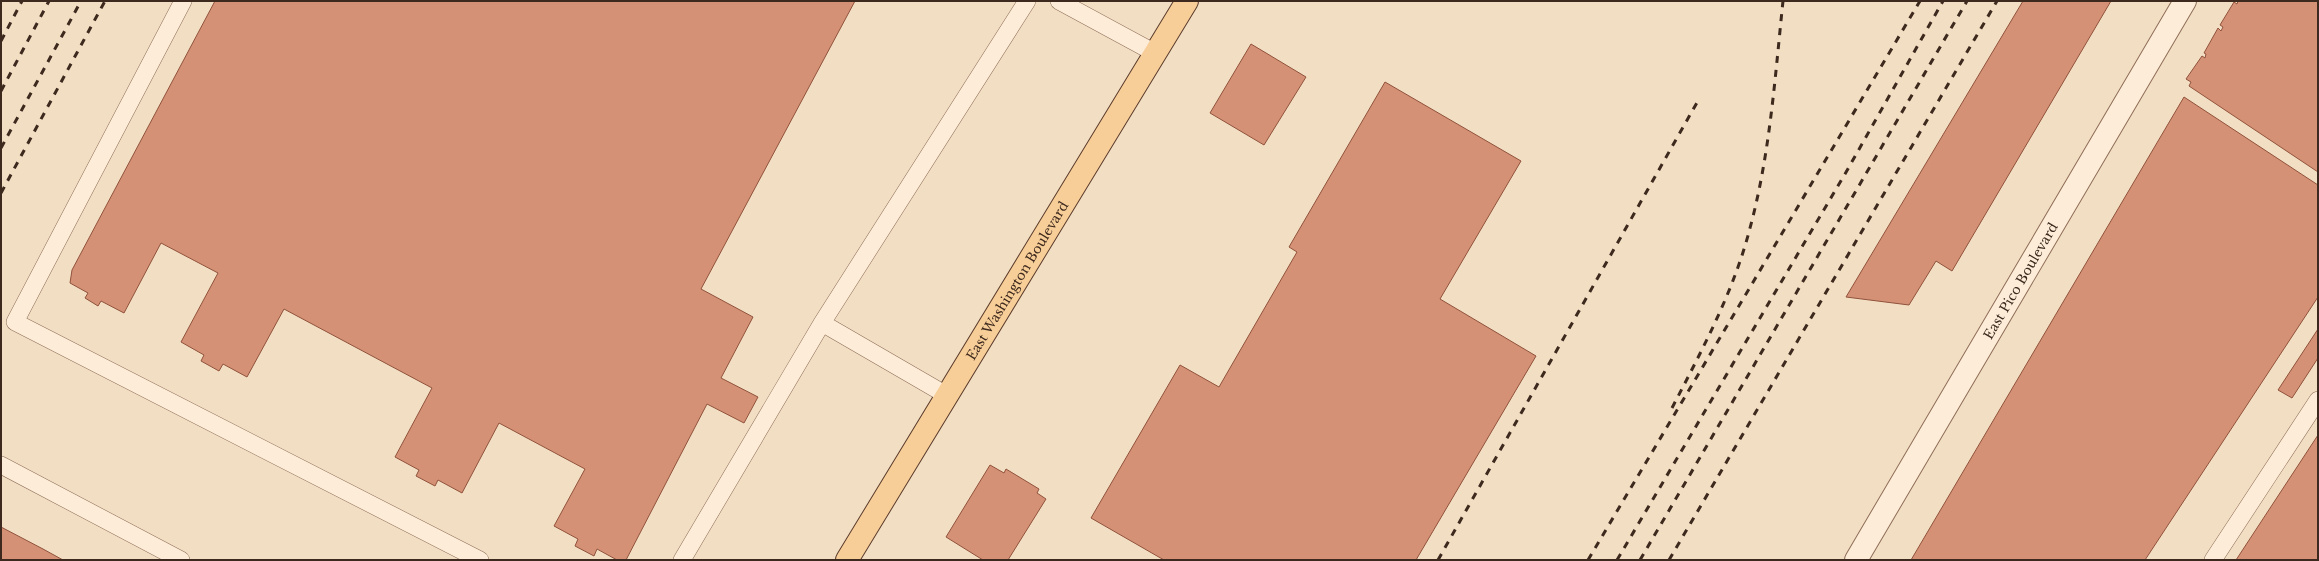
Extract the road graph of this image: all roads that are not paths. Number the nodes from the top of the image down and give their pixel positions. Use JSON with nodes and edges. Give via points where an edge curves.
{"nodes":[{"id":1,"x":183,"y":1,"type":"edge"},
{"id":2,"x":1027,"y":1,"type":"edge"},
{"id":3,"x":1059,"y":1,"type":"edge"},
{"id":4,"x":1187,"y":1,"type":"edge"},
{"id":5,"x":2185,"y":1,"type":"edge"},
{"id":6,"x":1155,"y":53,"type":"junction"},
{"id":7,"x":822,"y":323,"type":"junction"},
{"id":8,"x":948,"y":396,"type":"junction"},
{"id":9,"x":2318,"y":400,"type":"edge"},
{"id":10,"x":1,"y":465,"type":"edge"},
{"id":11,"x":181,"y":560,"type":"edge"},
{"id":12,"x":480,"y":560,"type":"edge"},
{"id":13,"x":682,"y":560,"type":"edge"},
{"id":14,"x":847,"y":560,"type":"edge"},
{"id":15,"x":1856,"y":560,"type":"edge"},
{"id":16,"x":2213,"y":560,"type":"edge"}],
"edges":[{"from":1,"to":12,"type":"lane","via":[[15,322]]},
{"from":2,"to":7,"type":"lane"},
{"from":3,"to":6,"type":"lane"},
{"from":4,"to":6,"type":"main road","name":"East Washington Boulevard"},
{"from":5,"to":15,"type":"street","name":"East Pico Boulevard"},
{"from":6,"to":8,"type":"main road","name":"East Washington Boulevard"},
{"from":7,"to":8,"type":"lane"},
{"from":7,"to":13,"type":"lane"},
{"from":8,"to":14,"type":"main road","name":"East Washington Boulevard"},
{"from":9,"to":16,"type":"lane"},
{"from":10,"to":11,"type":"lane"}]}
